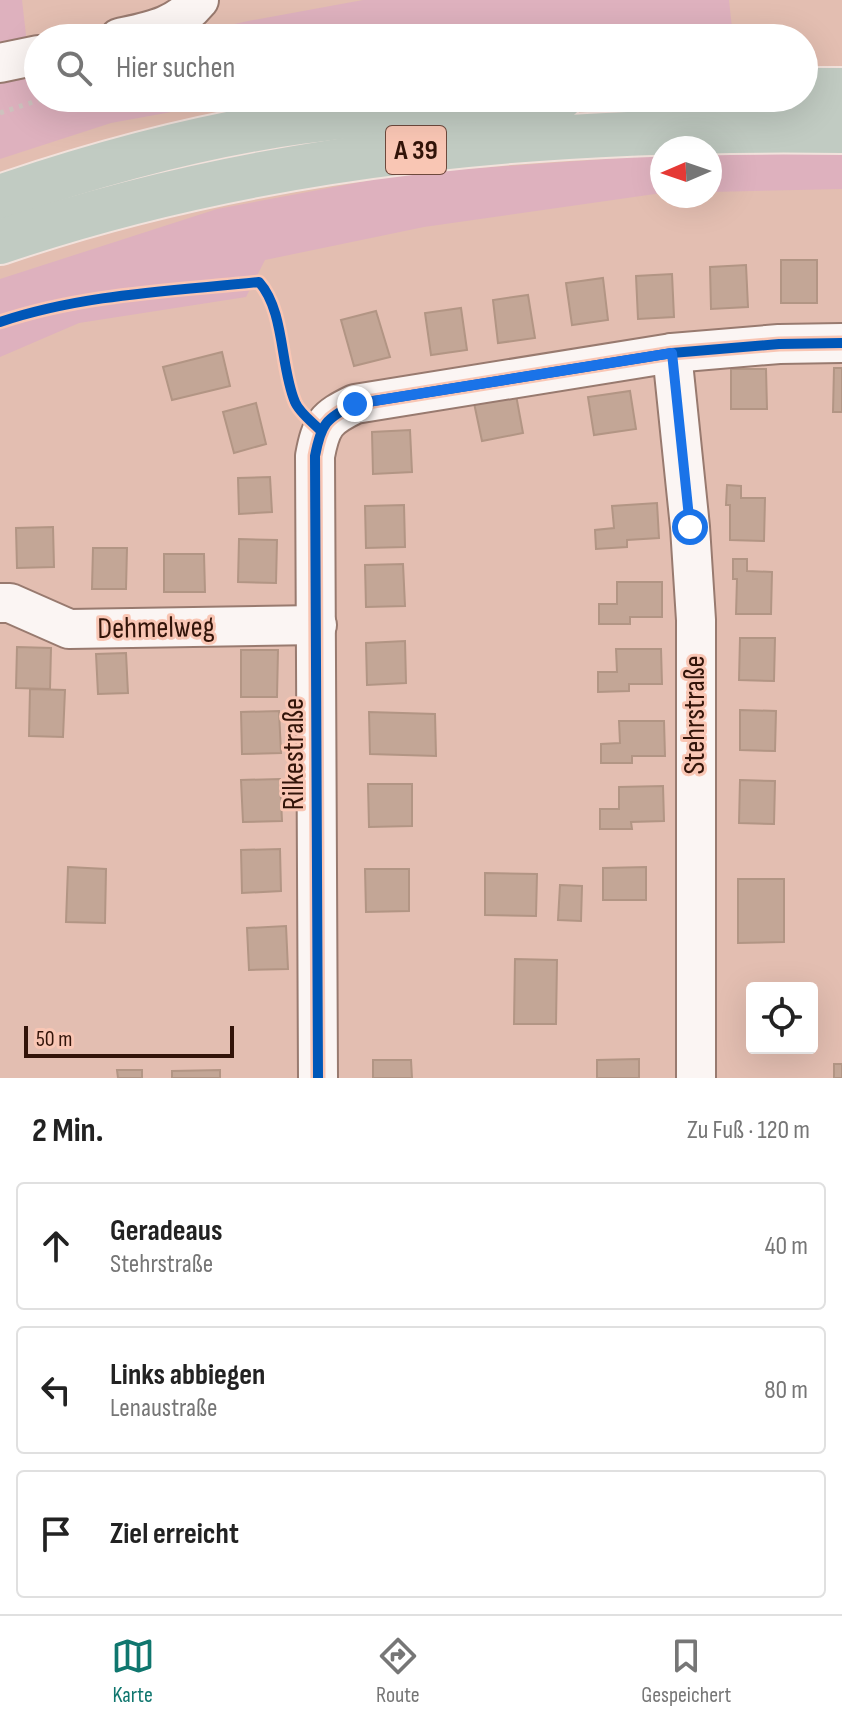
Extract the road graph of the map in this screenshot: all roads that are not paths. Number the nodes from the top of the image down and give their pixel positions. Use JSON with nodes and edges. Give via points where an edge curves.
{"nodes":[{"id":1,"x":199,"y":0,"type":"edge"},
{"id":2,"x":169,"y":24,"type":"edge"},
{"id":3,"x":24,"y":58,"type":"edge"},
{"id":4,"x":0,"y":63,"type":"edge"},
{"id":5,"x":818,"y":90,"type":"edge"},
{"id":6,"x":842,"y":90,"type":"edge"},
{"id":7,"x":385,"y":112,"type":"edge"},
{"id":8,"x":842,"y":131,"type":"edge"},
{"id":9,"x":0,"y":197,"type":"edge"},
{"id":10,"x":0,"y":242,"type":"edge"},
{"id":11,"x":842,"y":343,"type":"edge"},
{"id":12,"x":672,"y":353,"type":"junction"},
{"id":13,"x":0,"y":603,"type":"edge"},
{"id":14,"x":317,"y":625,"type":"junction"},
{"id":15,"x":318,"y":1078,"type":"edge"},
{"id":16,"x":696,"y":1078,"type":"edge"}],
"edges":[{"from":1,"to":2,"type":"street","via":[[187,15]]},
{"from":3,"to":4,"type":"street"},
{"from":5,"to":6,"type":"highway"},
{"from":7,"to":9,"type":"highway","number":"A 39","via":[[178,145]]},
{"from":8,"to":10,"type":"highway","number":"A 39","via":[[682,133],[431,147],[186,188]]},
{"from":11,"to":12,"type":"street"},
{"from":12,"to":14,"type":"street","name":"Rilkestraße","via":[[355,404],[332,415],[320,430],[315,456]]},
{"from":12,"to":16,"type":"street","name":"Stehrstraße","via":[[696,620]]},
{"from":13,"to":14,"type":"street","name":"Dehmelweg","via":[[69,629]]},
{"from":14,"to":15,"type":"street","name":"Rilkestraße"}]}
